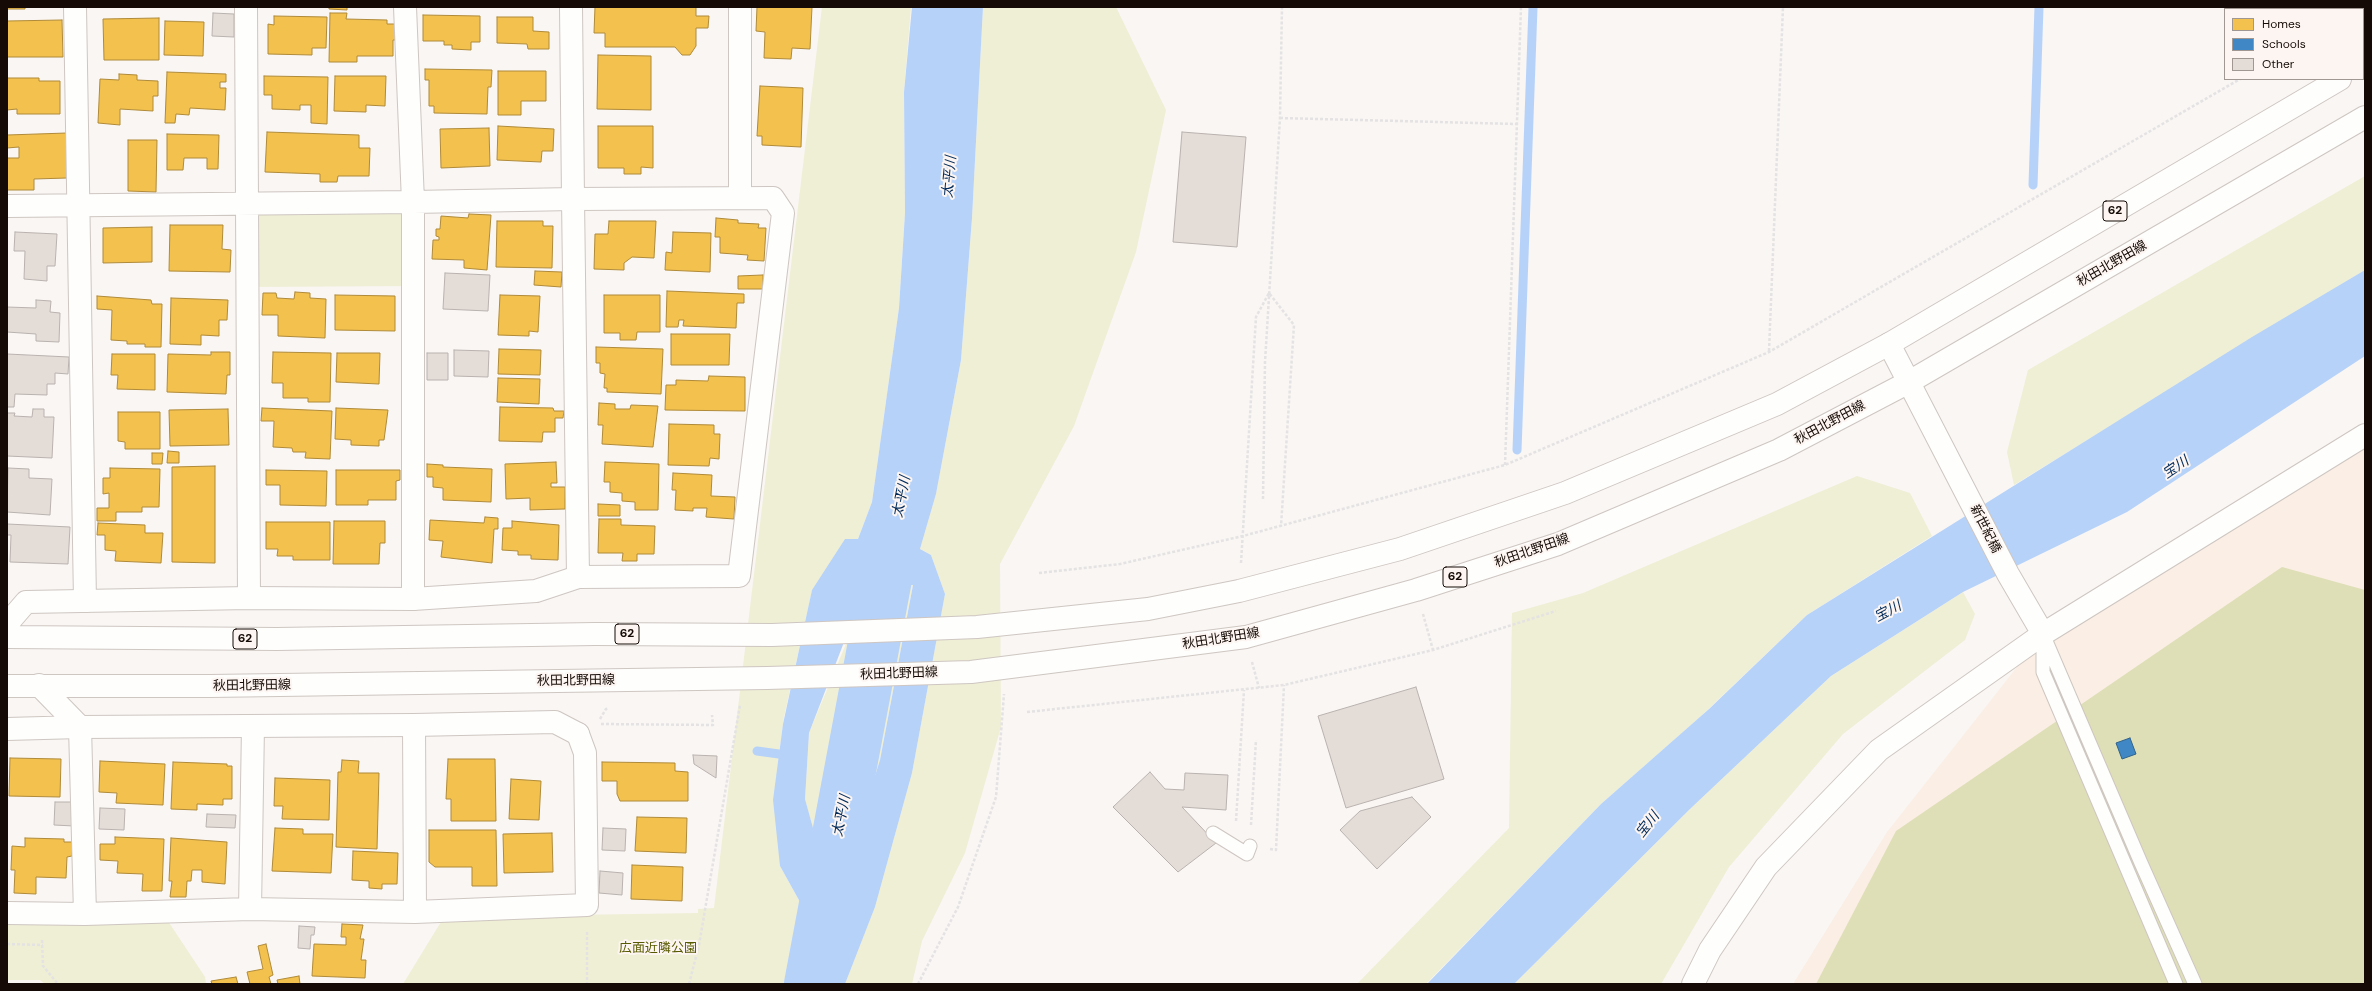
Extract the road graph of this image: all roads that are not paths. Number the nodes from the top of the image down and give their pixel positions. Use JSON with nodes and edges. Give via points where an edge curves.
{"nodes":[{"id":1,"x":75,"y":7,"type":"edge"},
{"id":2,"x":246,"y":7,"type":"edge"},
{"id":3,"x":405,"y":7,"type":"edge"},
{"id":4,"x":571,"y":7,"type":"edge"},
{"id":5,"x":740,"y":7,"type":"edge"},
{"id":6,"x":2338,"y":80,"type":"edge"},
{"id":7,"x":2365,"y":117,"type":"edge"},
{"id":8,"x":740,"y":198,"type":"junction"},
{"id":9,"x":573,"y":199,"type":"junction"},
{"id":10,"x":413,"y":202,"type":"junction"},
{"id":11,"x":247,"y":204,"type":"junction"},
{"id":12,"x":76,"y":205,"type":"junction"},
{"id":13,"x":7,"y":206,"type":"edge"},
{"id":14,"x":1889,"y":344,"type":"junction"},
{"id":15,"x":1909,"y":382,"type":"junction"},
{"id":16,"x":2365,"y":435,"type":"edge"},
{"id":17,"x":578,"y":577,"type":"junction"},
{"id":18,"x":249,"y":598,"type":"junction"},
{"id":19,"x":413,"y":599,"type":"junction"},
{"id":20,"x":85,"y":602,"type":"junction"},
{"id":21,"x":7,"y":624,"type":"edge"},
{"id":22,"x":2043,"y":634,"type":"junction"},
{"id":23,"x":7,"y":637,"type":"edge"},
{"id":24,"x":39,"y":685,"type":"junction"},
{"id":25,"x":7,"y":686,"type":"edge"},
{"id":26,"x":414,"y":725,"type":"junction"},
{"id":27,"x":253,"y":726,"type":"junction"},
{"id":28,"x":80,"y":727,"type":"junction"},
{"id":29,"x":7,"y":729,"type":"edge"},
{"id":30,"x":1212,"y":833,"type":"dead end"},
{"id":31,"x":1250,"y":846,"type":"road end"},
{"id":32,"x":250,"y":909,"type":"junction"},
{"id":33,"x":415,"y":912,"type":"junction"},
{"id":34,"x":7,"y":913,"type":"edge"},
{"id":35,"x":85,"y":914,"type":"junction"},
{"id":36,"x":1693,"y":984,"type":"edge"},
{"id":37,"x":2176,"y":984,"type":"edge"},
{"id":38,"x":2195,"y":984,"type":"edge"}],
"edges":[{"from":1,"to":12,"type":"street"},
{"from":2,"to":11,"type":"street"},
{"from":3,"to":10,"type":"street"},
{"from":4,"to":9,"type":"street"},
{"from":5,"to":8,"type":"street"},
{"from":6,"to":14,"type":"street","number":"62"},
{"from":7,"to":15,"type":"street","name":"秋田北野田線","number":"62"},
{"from":8,"to":9,"type":"street"},
{"from":8,"to":17,"type":"street","via":[[773,198],[782,213],[739,576]]},
{"from":9,"to":10,"type":"street"},
{"from":9,"to":17,"type":"street"},
{"from":10,"to":11,"type":"street"},
{"from":10,"to":19,"type":"street"},
{"from":11,"to":12,"type":"street"},
{"from":11,"to":18,"type":"street"},
{"from":12,"to":13,"type":"street"},
{"from":12,"to":20,"type":"street"},
{"from":14,"to":15,"type":"street","name":"新世紀橋"},
{"from":14,"to":23,"type":"street","number":"62","via":[[1777,404],[1565,493],[1400,549],[1240,590],[1148,609],[977,627],[772,635],[595,634],[277,639]]},
{"from":15,"to":22,"type":"street","name":"新世紀橋","via":[[2008,574]]},
{"from":15,"to":24,"type":"street","name":"秋田北野田線","number":"62","via":[[1779,450],[1565,540],[1416,590],[1246,637],[971,672],[767,678],[210,686]]},
{"from":16,"to":22,"type":"street"},
{"from":17,"to":19,"type":"street","via":[[536,591]]},
{"from":18,"to":19,"type":"street"},
{"from":18,"to":20,"type":"street"},
{"from":20,"to":21,"type":"street","via":[[26,602]]},
{"from":22,"to":36,"type":"street","via":[[1879,750],[1766,868],[1710,950]]},
{"from":22,"to":37,"type":"lane","via":[[2043,672]]},
{"from":22,"to":38,"type":"lane"},
{"from":24,"to":25,"type":"street","name":"秋田北野田線","number":"62"},
{"from":24,"to":28,"type":"street"},
{"from":26,"to":27,"type":"street"},
{"from":26,"to":33,"type":"street"},
{"from":26,"to":33,"type":"street","via":[[555,722],[578,734],[585,753],[587,905]]},
{"from":27,"to":28,"type":"street"},
{"from":27,"to":32,"type":"street"},
{"from":28,"to":29,"type":"street"},
{"from":28,"to":35,"type":"street"},
{"from":30,"to":31,"type":"lane","via":[[1247,854]]},
{"from":32,"to":33,"type":"street"},
{"from":32,"to":35,"type":"street"},
{"from":34,"to":35,"type":"street"}]}
